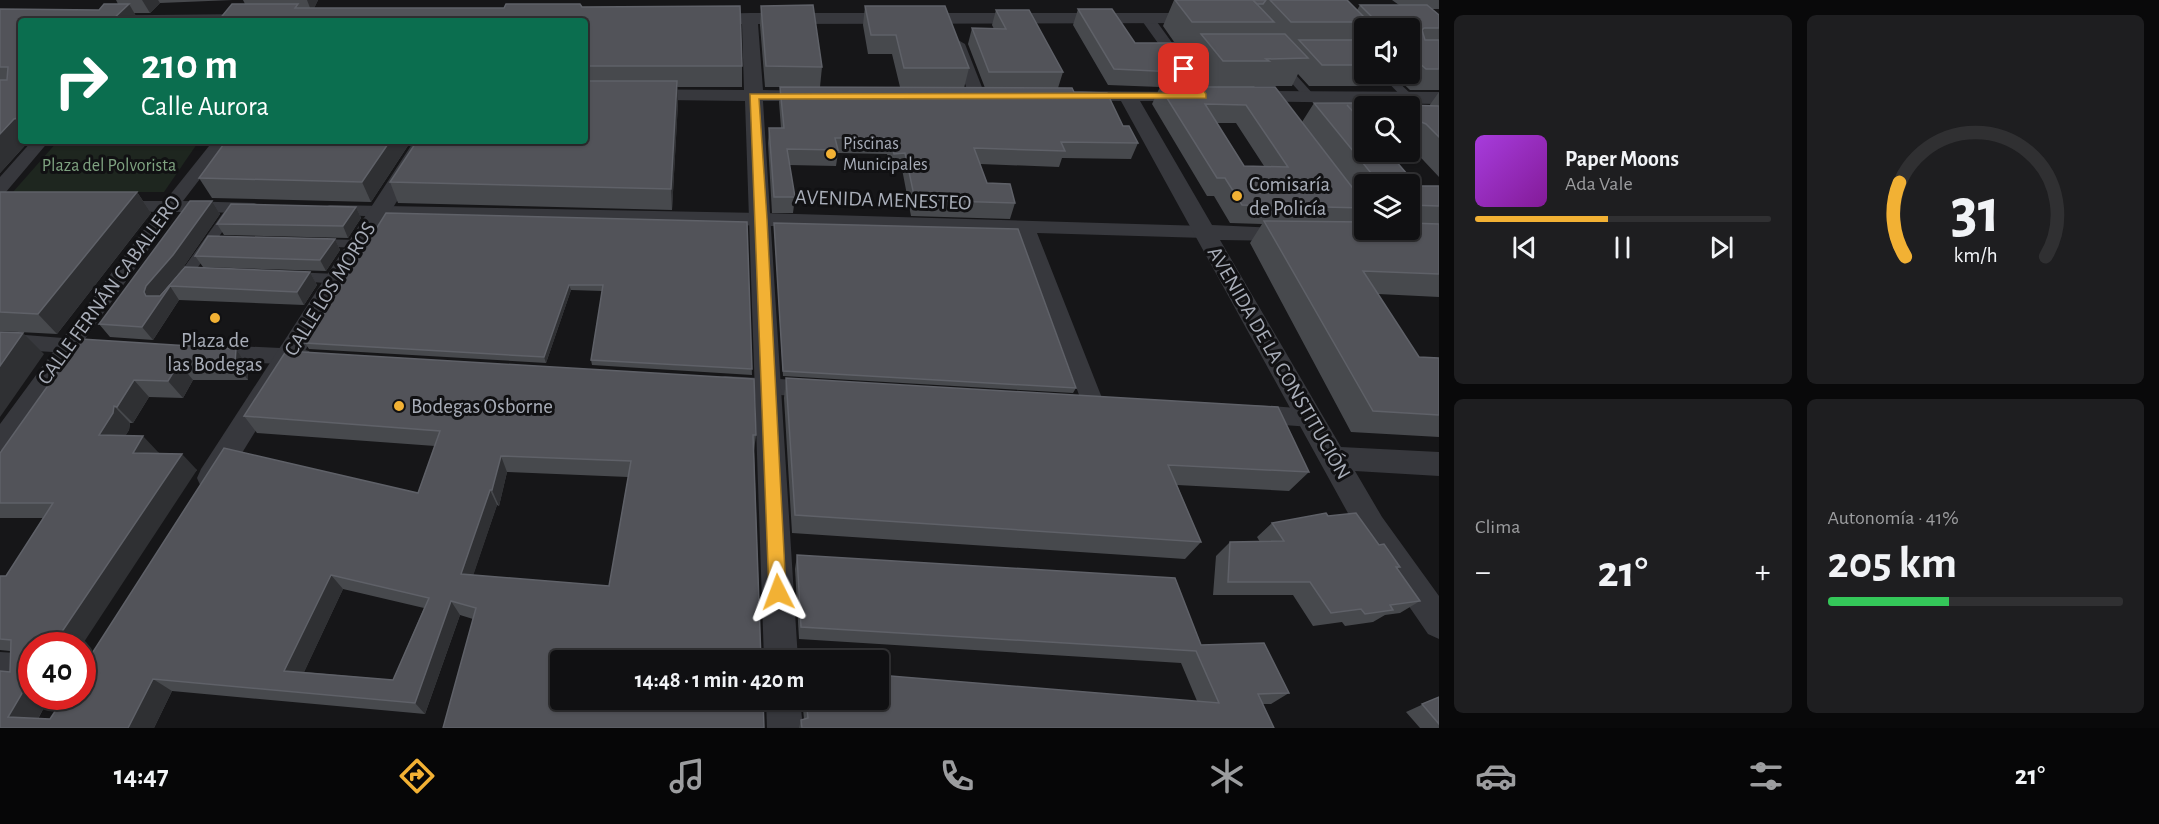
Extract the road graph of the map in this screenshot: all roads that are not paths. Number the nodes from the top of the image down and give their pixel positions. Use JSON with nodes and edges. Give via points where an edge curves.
{"nodes":[{"id":1,"x":750,"y":18,"type":"junction"},
{"id":2,"x":948,"y":18,"type":"junction"},
{"id":3,"x":1147,"y":18,"type":"junction"},
{"id":4,"x":1218,"y":18,"type":"edge"},
{"id":5,"x":691,"y":19,"type":"edge"},
{"id":6,"x":1174,"y":55,"type":"junction"},
{"id":7,"x":1229,"y":55,"type":"edge"},
{"id":8,"x":1273,"y":55,"type":"joint"},
{"id":9,"x":1296,"y":55,"type":"edge"},
{"id":10,"x":1395,"y":84,"type":"edge"},
{"id":11,"x":588,"y":94,"type":"edge"},
{"id":12,"x":953,"y":95,"type":"edge"},
{"id":13,"x":977,"y":95,"type":"junction"},
{"id":14,"x":1000,"y":95,"type":"edge"},
{"id":15,"x":753,"y":96,"type":"junction"},
{"id":16,"x":836,"y":96,"type":"edge"},
{"id":17,"x":1058,"y":96,"type":"edge"},
{"id":18,"x":1203,"y":96,"type":"junction"},
{"id":19,"x":1407,"y":96,"type":"edge"},
{"id":20,"x":1128,"y":97,"type":"junction"},
{"id":21,"x":1269,"y":97,"type":"junction"},
{"id":22,"x":1310,"y":97,"type":"junction"},
{"id":23,"x":1354,"y":97,"type":"edge"},
{"id":24,"x":1420,"y":98,"type":"edge"},
{"id":25,"x":1439,"y":98,"type":"edge"},
{"id":26,"x":1420,"y":110,"type":"edge"},
{"id":27,"x":1424,"y":114,"type":"edge"},
{"id":28,"x":1283,"y":115,"type":"edge"},
{"id":29,"x":38,"y":144,"type":"edge"},
{"id":30,"x":219,"y":144,"type":"edge"},
{"id":31,"x":422,"y":144,"type":"edge"},
{"id":32,"x":1331,"y":180,"type":"edge"},
{"id":33,"x":0,"y":188,"type":"edge"},
{"id":34,"x":102,"y":205,"type":"edge"},
{"id":35,"x":171,"y":205,"type":"junction"},
{"id":36,"x":233,"y":208,"type":"junction"},
{"id":37,"x":267,"y":209,"type":"edge"},
{"id":38,"x":312,"y":210,"type":"edge"},
{"id":39,"x":379,"y":212,"type":"junction"},
{"id":40,"x":1354,"y":213,"type":"edge"},
{"id":41,"x":761,"y":219,"type":"junction"},
{"id":42,"x":1026,"y":227,"type":"junction"},
{"id":43,"x":1205,"y":232,"type":"junction"},
{"id":44,"x":1312,"y":234,"type":"edge"},
{"id":45,"x":301,"y":243,"type":"edge"},
{"id":46,"x":358,"y":244,"type":"junction"},
{"id":47,"x":280,"y":276,"type":"edge"},
{"id":48,"x":337,"y":279,"type":"junction"},
{"id":49,"x":170,"y":296,"type":"edge"},
{"id":50,"x":0,"y":341,"type":"edge"},
{"id":51,"x":69,"y":346,"type":"junction"},
{"id":52,"x":126,"y":349,"type":"edge"},
{"id":53,"x":195,"y":352,"type":"edge"},
{"id":54,"x":288,"y":356,"type":"junction"},
{"id":55,"x":324,"y":358,"type":"edge"},
{"id":56,"x":707,"y":383,"type":"edge"},
{"id":57,"x":767,"y":387,"type":"junction"},
{"id":58,"x":837,"y":390,"type":"edge"},
{"id":59,"x":1070,"y":402,"type":"edge"},
{"id":60,"x":1093,"y":403,"type":"junction"},
{"id":61,"x":1116,"y":405,"type":"edge"},
{"id":62,"x":1231,"y":412,"type":"edge"},
{"id":63,"x":1311,"y":418,"type":"junction"},
{"id":64,"x":0,"y":442,"type":"edge"},
{"id":65,"x":1334,"y":458,"type":"junction"},
{"id":66,"x":1439,"y":464,"type":"edge"},
{"id":67,"x":195,"y":504,"type":"edge"},
{"id":68,"x":1437,"y":619,"type":"edge"},
{"id":69,"x":781,"y":650,"type":"edge"},
{"id":70,"x":0,"y":666,"type":"edge"},
{"id":71,"x":18,"y":667,"type":"edge"},
{"id":72,"x":784,"y":710,"type":"edge"},
{"id":73,"x":785,"y":728,"type":"edge"}],
"edges":[{"from":1,"to":2,"type":"street"},
{"from":1,"to":5,"type":"street"},
{"from":1,"to":15,"type":"street"},
{"from":2,"to":3,"type":"street"},
{"from":2,"to":13,"type":"street"},
{"from":3,"to":4,"type":"street"},
{"from":3,"to":6,"type":"street"},
{"from":6,"to":7,"type":"street"},
{"from":6,"to":18,"type":"street"},
{"from":8,"to":9,"type":"street"},
{"from":8,"to":22,"type":"street"},
{"from":10,"to":19,"type":"street"},
{"from":11,"to":15,"type":"street"},
{"from":12,"to":13,"type":"street"},
{"from":13,"to":14,"type":"street"},
{"from":15,"to":16,"type":"street"},
{"from":15,"to":41,"type":"street"},
{"from":17,"to":20,"type":"street"},
{"from":18,"to":20,"type":"street"},
{"from":18,"to":21,"type":"street"},
{"from":20,"to":43,"type":"street","name":"AVENIDA DE LA CONSTITUCIÓN"},
{"from":21,"to":22,"type":"street"},
{"from":21,"to":28,"type":"street"},
{"from":22,"to":23,"type":"street"},
{"from":24,"to":25,"type":"street"},
{"from":26,"to":27,"type":"street"},
{"from":29,"to":33,"type":"street"},
{"from":30,"to":35,"type":"street","name":"CALLE FERNÁN CABALLERO"},
{"from":31,"to":39,"type":"street","name":"CALLE LOS MOROS"},
{"from":32,"to":40,"type":"street"},
{"from":34,"to":35,"type":"street"},
{"from":35,"to":36,"type":"street"},
{"from":35,"to":51,"type":"street","name":"CALLE FERNÁN CABALLERO"},
{"from":36,"to":37,"type":"street"},
{"from":36,"to":49,"type":"street","via":[[195,273]]},
{"from":38,"to":39,"type":"street","name":"AVENIDA MENESTEO"},
{"from":39,"to":41,"type":"street","name":"AVENIDA MENESTEO"},
{"from":39,"to":46,"type":"street","name":"CALLE LOS MOROS"},
{"from":41,"to":42,"type":"street","name":"AVENIDA MENESTEO"},
{"from":41,"to":57,"type":"street"},
{"from":42,"to":43,"type":"street","name":"AVENIDA MENESTEO"},
{"from":42,"to":60,"type":"street"},
{"from":43,"to":44,"type":"street"},
{"from":43,"to":63,"type":"street","name":"AVENIDA DE LA CONSTITUCIÓN"},
{"from":45,"to":46,"type":"street"},
{"from":46,"to":48,"type":"street","name":"CALLE LOS MOROS"},
{"from":47,"to":48,"type":"street"},
{"from":48,"to":54,"type":"street","name":"CALLE LOS MOROS"},
{"from":50,"to":51,"type":"street"},
{"from":51,"to":52,"type":"street"},
{"from":51,"to":64,"type":"street","name":"CALLE FERNÁN CABALLERO"},
{"from":53,"to":54,"type":"street"},
{"from":54,"to":55,"type":"street"},
{"from":54,"to":67,"type":"street","name":"CALLE LOS MOROS"},
{"from":56,"to":57,"type":"street"},
{"from":57,"to":58,"type":"street"},
{"from":57,"to":69,"type":"street"},
{"from":59,"to":60,"type":"street"},
{"from":60,"to":61,"type":"street"},
{"from":62,"to":63,"type":"street"},
{"from":63,"to":65,"type":"street","name":"AVENIDA DE LA CONSTITUCIÓN"},
{"from":65,"to":66,"type":"street"},
{"from":65,"to":68,"type":"street","name":"AVENIDA DE LA CONSTITUCIÓN","via":[[1371,526]]},
{"from":70,"to":71,"type":"street"},
{"from":72,"to":73,"type":"street"}]}
